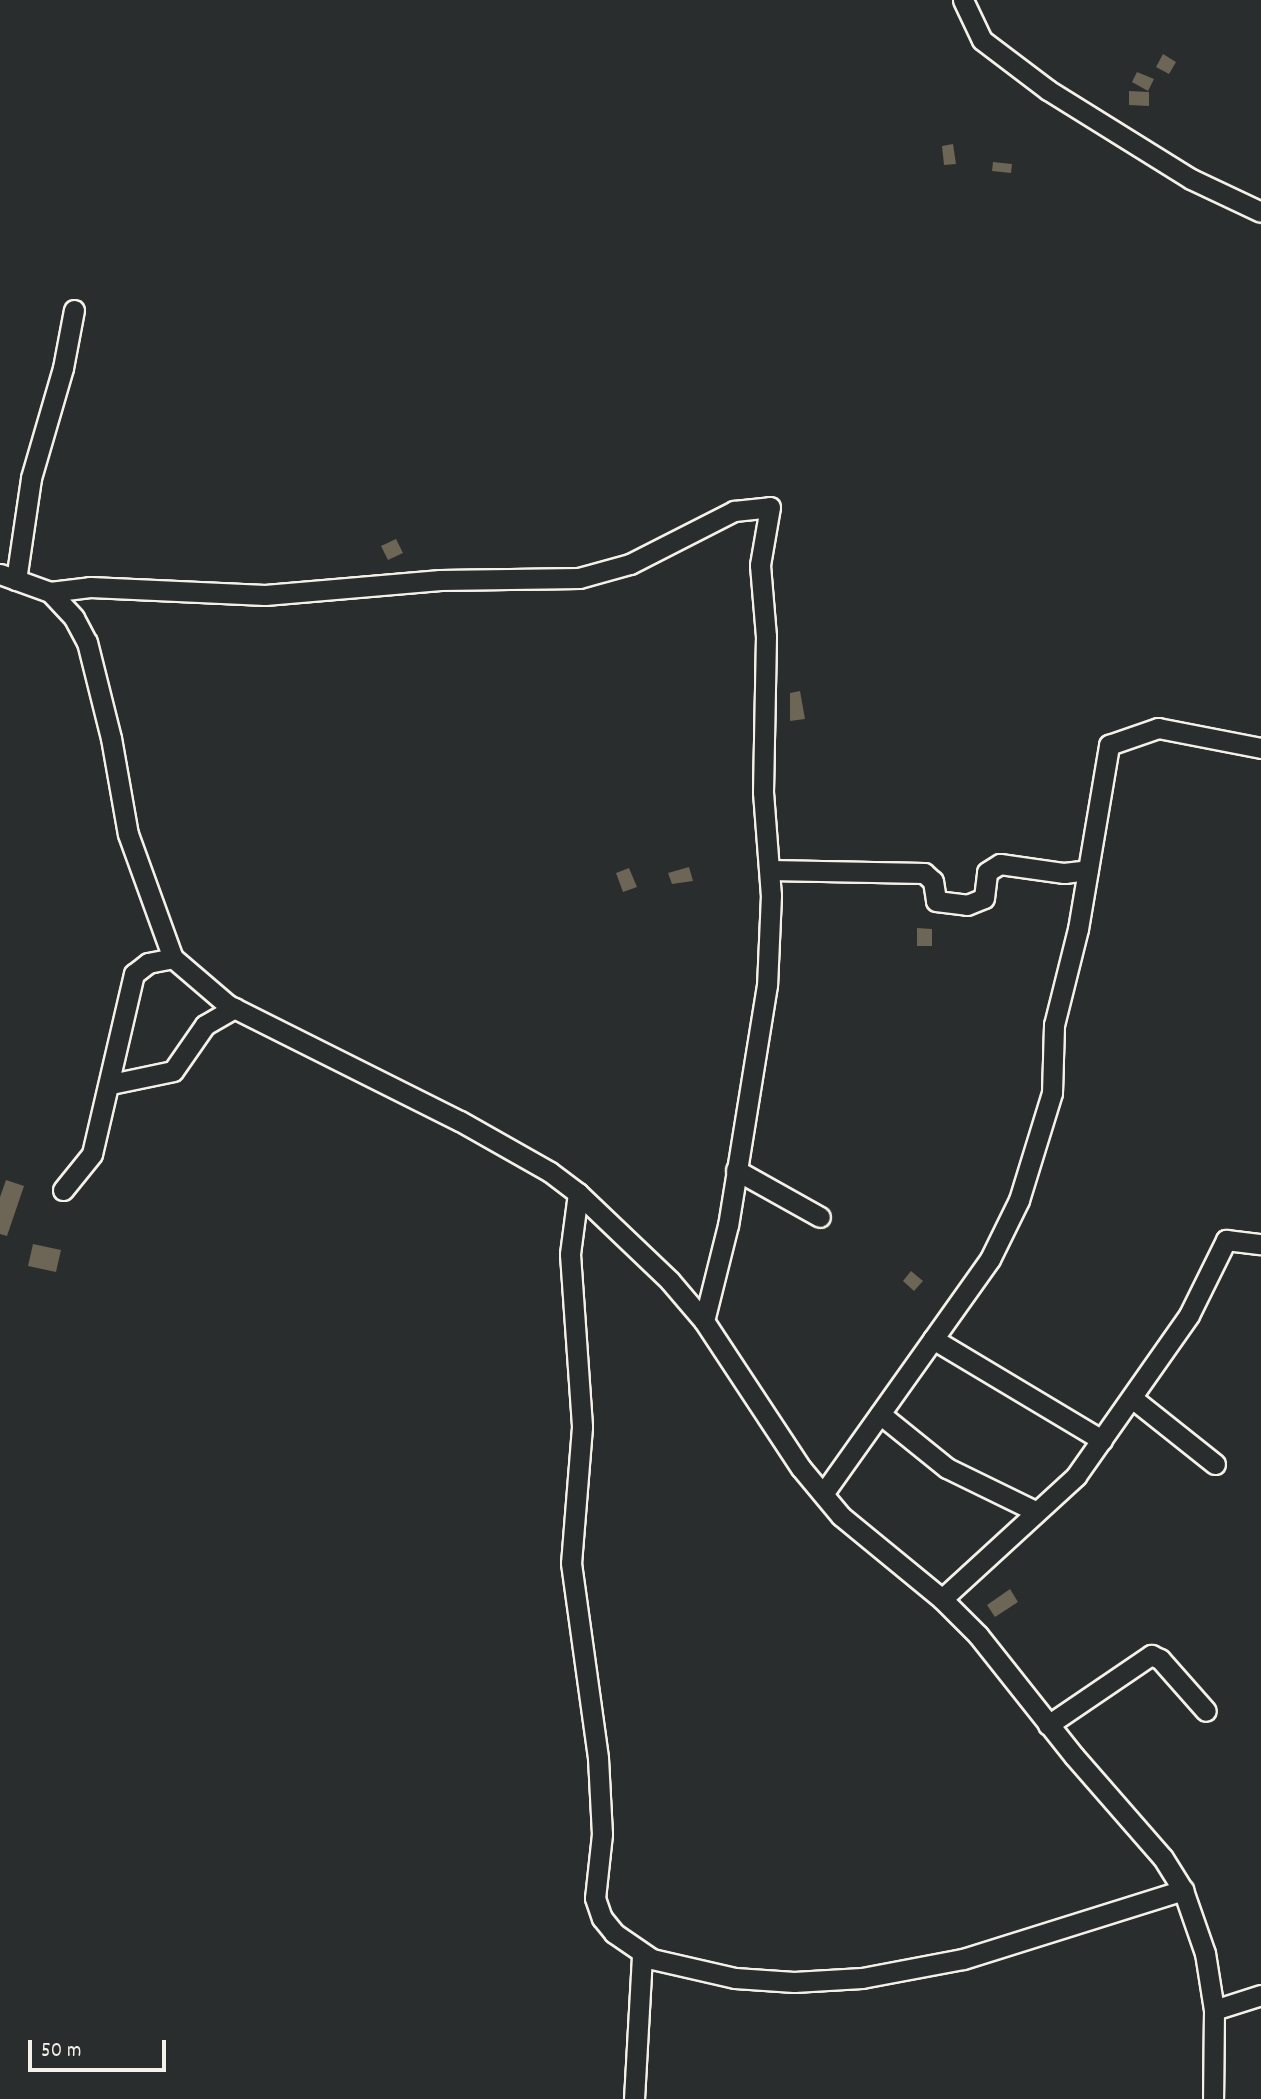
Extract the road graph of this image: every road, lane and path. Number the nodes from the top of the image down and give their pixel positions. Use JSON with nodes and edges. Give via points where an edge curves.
{"nodes":[{"id":1,"x":963,"y":0,"type":"edge"},
{"id":2,"x":1261,"y":212,"type":"edge"},
{"id":3,"x":74,"y":310,"type":"dead end"},
{"id":4,"x":8,"y":577,"type":"edge"},
{"id":5,"x":50,"y":592,"type":"junction"},
{"id":6,"x":1261,"y":748,"type":"edge"},
{"id":7,"x":770,"y":870,"type":"junction"},
{"id":8,"x":1088,"y":870,"type":"junction"},
{"id":9,"x":173,"y":958,"type":"junction"},
{"id":10,"x":234,"y":1008,"type":"junction"},
{"id":11,"x":111,"y":1084,"type":"junction"},
{"id":12,"x":736,"y":1170,"type":"junction"},
{"id":13,"x":63,"y":1190,"type":"dead end"},
{"id":14,"x":578,"y":1193,"type":"junction"},
{"id":15,"x":820,"y":1217,"type":"dead end"},
{"id":16,"x":1261,"y":1244,"type":"edge"},
{"id":17,"x":704,"y":1321,"type":"junction"},
{"id":18,"x":933,"y":1339,"type":"junction"},
{"id":19,"x":1132,"y":1398,"type":"junction"},
{"id":20,"x":880,"y":1414,"type":"junction"},
{"id":21,"x":1102,"y":1440,"type":"junction"},
{"id":22,"x":1215,"y":1464,"type":"dead end"},
{"id":23,"x":823,"y":1494,"type":"junction"},
{"id":24,"x":1035,"y":1511,"type":"junction"},
{"id":25,"x":942,"y":1599,"type":"junction"},
{"id":26,"x":1206,"y":1711,"type":"dead end"},
{"id":27,"x":1048,"y":1725,"type":"junction"},
{"id":28,"x":1183,"y":1890,"type":"junction"},
{"id":29,"x":642,"y":1954,"type":"junction"},
{"id":30,"x":1261,"y":1995,"type":"edge"},
{"id":31,"x":1214,"y":2010,"type":"junction"},
{"id":32,"x":634,"y":2099,"type":"edge"},
{"id":33,"x":1213,"y":2099,"type":"edge"}],
"edges":[{"from":1,"to":2,"type":"street","via":[[982,40],[1069,105],[1207,188]]},
{"from":3,"to":4,"type":"street"},
{"from":4,"to":5,"type":"street"},
{"from":5,"to":7,"type":"street","via":[[90,587],[265,595],[440,580],[579,578],[630,564],[734,511],[770,507],[760,565],[766,636],[763,792]]},
{"from":5,"to":9,"type":"street","via":[[74,618],[87,642],[128,834]]},
{"from":6,"to":8,"type":"street","via":[[1158,728],[1112,742]]},
{"from":7,"to":8,"type":"street","via":[[924,873],[933,881],[936,901],[967,905],[984,898],[987,872],[1000,864],[1064,873]]},
{"from":7,"to":12,"type":"street","via":[[767,985]]},
{"from":8,"to":18,"type":"street","via":[[1054,1025],[1056,1066],[1039,1144],[998,1246]]},
{"from":9,"to":10,"type":"street"},
{"from":9,"to":11,"type":"street","via":[[148,963],[134,974]]},
{"from":10,"to":11,"type":"street","via":[[205,1025],[173,1071]]},
{"from":10,"to":14,"type":"street","via":[[460,1121]]},
{"from":11,"to":13,"type":"street","via":[[92,1154]]},
{"from":12,"to":15,"type":"street"},
{"from":12,"to":17,"type":"street","via":[[723,1251]]},
{"from":14,"to":17,"type":"street","via":[[670,1281]]},
{"from":14,"to":29,"type":"street","via":[[570,1254],[582,1427],[571,1563],[598,1758],[602,1834],[595,1898],[608,1926],[623,1943]]},
{"from":16,"to":19,"type":"street","via":[[1226,1240],[1189,1315]]},
{"from":17,"to":23,"type":"street"},
{"from":18,"to":20,"type":"street"},
{"from":18,"to":21,"type":"street"},
{"from":19,"to":21,"type":"street"},
{"from":19,"to":22,"type":"street"},
{"from":20,"to":23,"type":"street"},
{"from":20,"to":24,"type":"street","via":[[947,1468]]},
{"from":21,"to":24,"type":"street","via":[[1076,1476]]},
{"from":23,"to":25,"type":"street","via":[[863,1538]]},
{"from":24,"to":25,"type":"street"},
{"from":25,"to":27,"type":"street","via":[[978,1635]]},
{"from":26,"to":27,"type":"street","via":[[1160,1659],[1151,1655]]},
{"from":27,"to":28,"type":"street","via":[[1143,1833]]},
{"from":28,"to":29,"type":"street","via":[[963,1959],[862,1978],[764,1981]]},
{"from":28,"to":31,"type":"street","via":[[1205,1953]]},
{"from":29,"to":32,"type":"street"},
{"from":30,"to":31,"type":"street"},
{"from":31,"to":33,"type":"street"}]}
